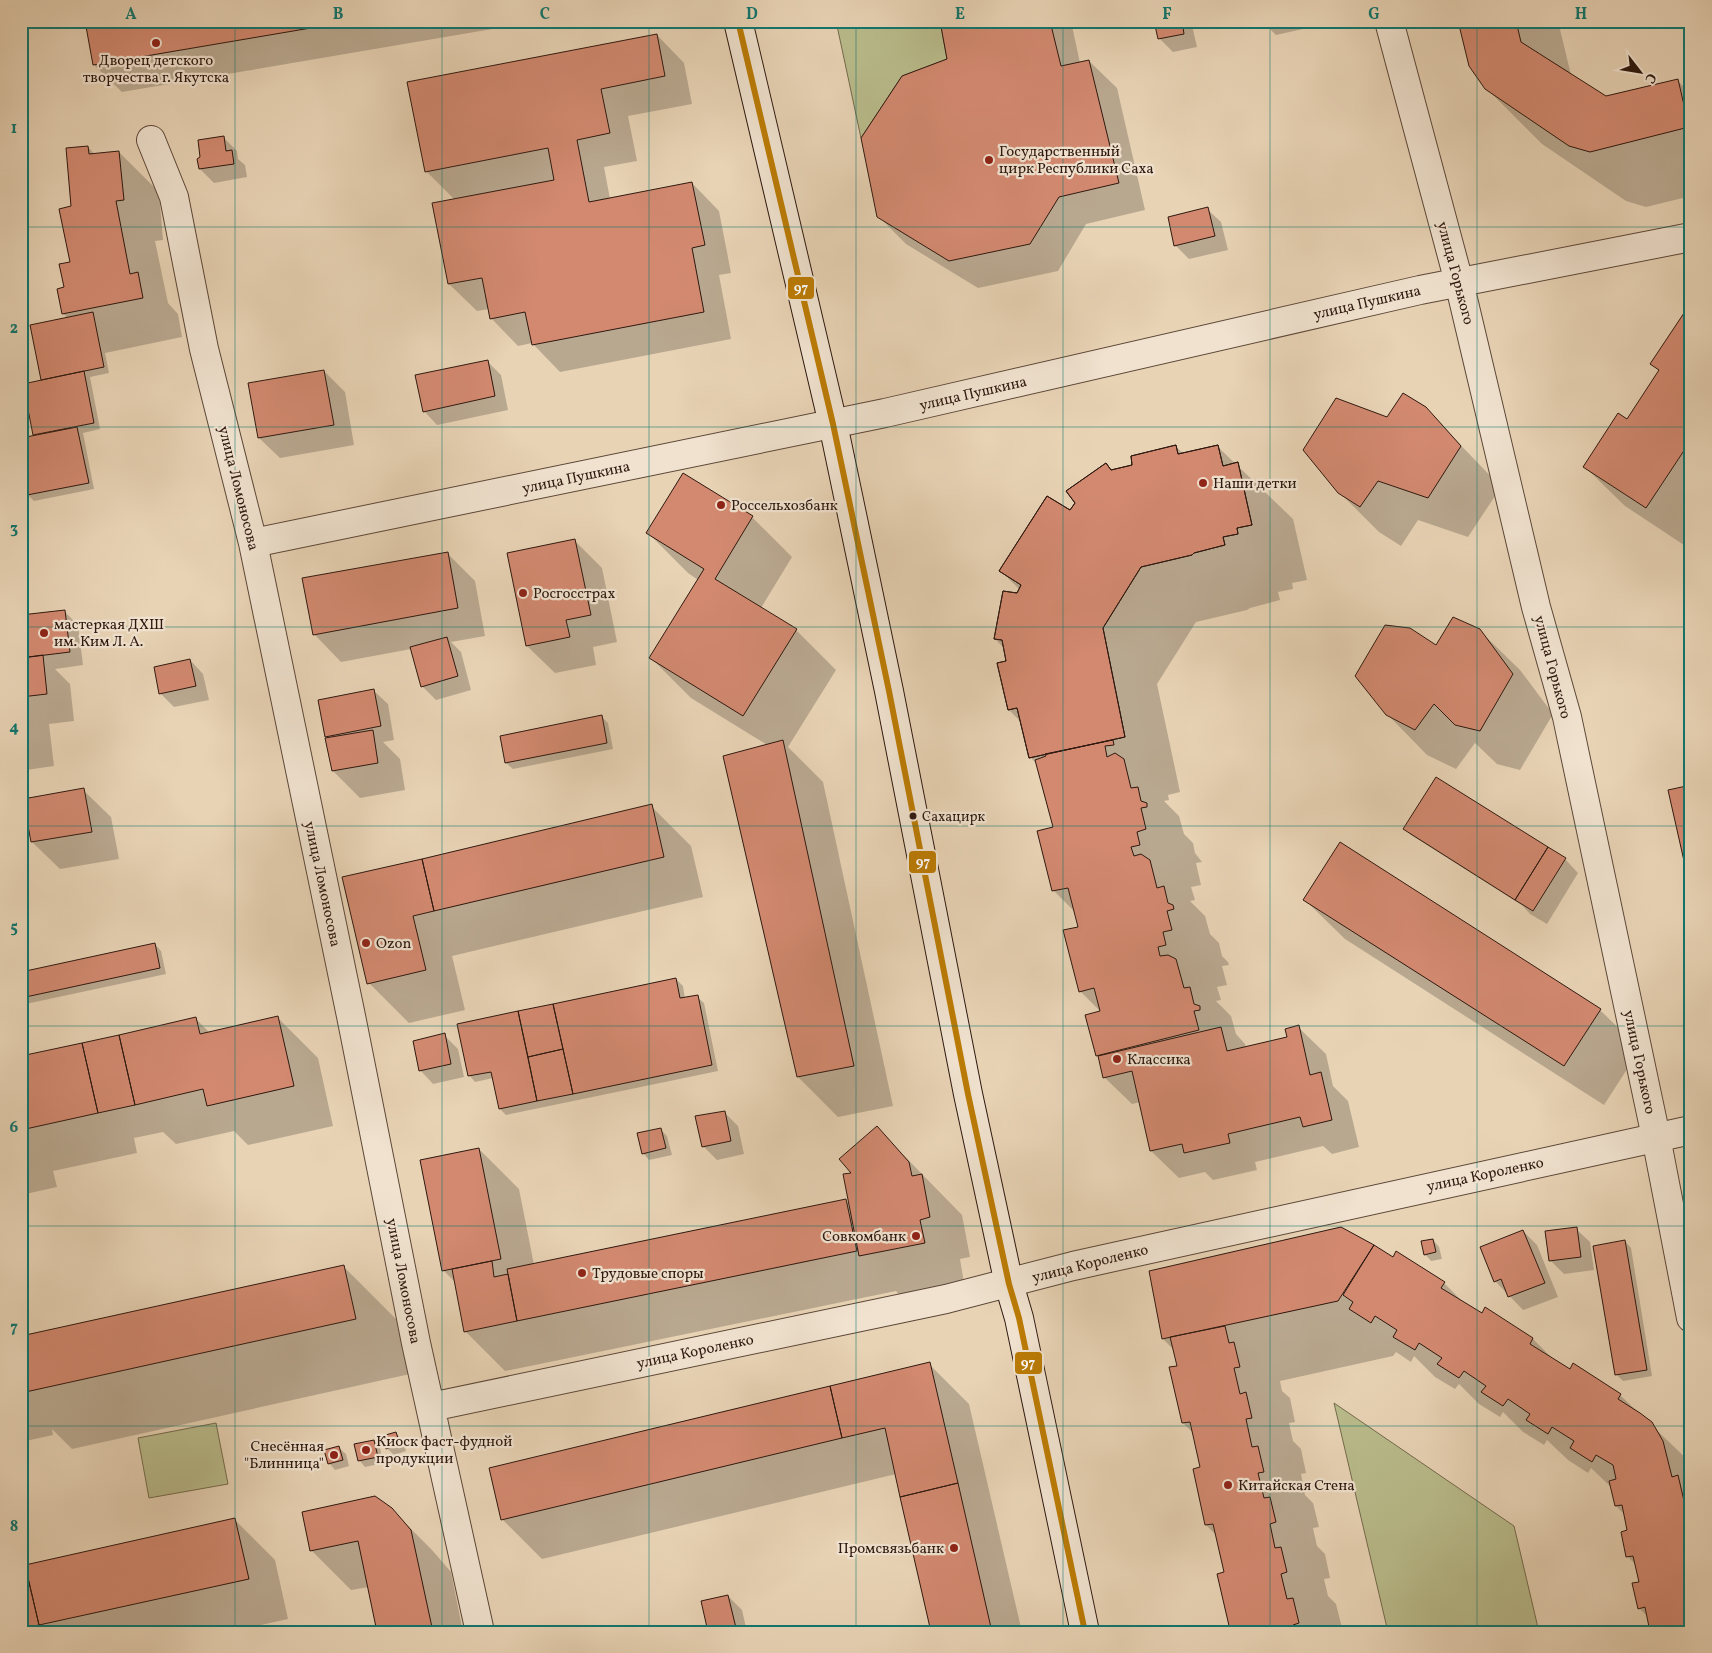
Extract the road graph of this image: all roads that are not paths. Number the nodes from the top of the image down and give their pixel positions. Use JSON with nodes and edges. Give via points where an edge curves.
{"nodes":[{"id":1,"x":738,"y":21,"type":"edge"},
{"id":2,"x":1389,"y":21,"type":"edge"},
{"id":3,"x":151,"y":140,"type":"dead end"},
{"id":4,"x":1691,"y":237,"type":"edge"},
{"id":5,"x":1460,"y":282,"type":"junction"},
{"id":6,"x":833,"y":424,"type":"junction"},
{"id":7,"x":253,"y":543,"type":"junction"},
{"id":8,"x":1691,"y":1130,"type":"edge"},
{"id":9,"x":1656,"y":1137,"type":"junction"},
{"id":10,"x":1009,"y":1284,"type":"junction"},
{"id":11,"x":1691,"y":1318,"type":"edge"},
{"id":12,"x":431,"y":1407,"type":"junction"},
{"id":13,"x":480,"y":1632,"type":"edge"},
{"id":14,"x":1085,"y":1632,"type":"edge"}],
"edges":[{"from":1,"to":6,"type":"street"},
{"from":2,"to":5,"type":"street","name":"улица Горького"},
{"from":3,"to":7,"type":"street","name":"улица Ломоносова","via":[[174,197],[204,350]]},
{"from":4,"to":5,"type":"street","name":"улица Пушкина"},
{"from":5,"to":6,"type":"street","name":"улица Пушкина"},
{"from":5,"to":9,"type":"street","name":"улица Горького","via":[[1536,608],[1567,717]]},
{"from":6,"to":7,"type":"street","name":"улица Пушкина"},
{"from":6,"to":10,"type":"street"},
{"from":7,"to":12,"type":"street","name":"улица Ломоносова"},
{"from":8,"to":9,"type":"street","name":"улица Короленко"},
{"from":9,"to":10,"type":"street","name":"улица Короленко","via":[[1073,1266]]},
{"from":9,"to":11,"type":"street","name":"улица Горького"},
{"from":10,"to":12,"type":"street","name":"улица Короленко"},
{"from":10,"to":14,"type":"street","via":[[1019,1318]]},
{"from":12,"to":13,"type":"street","name":"улица Ломоносова"}]}
